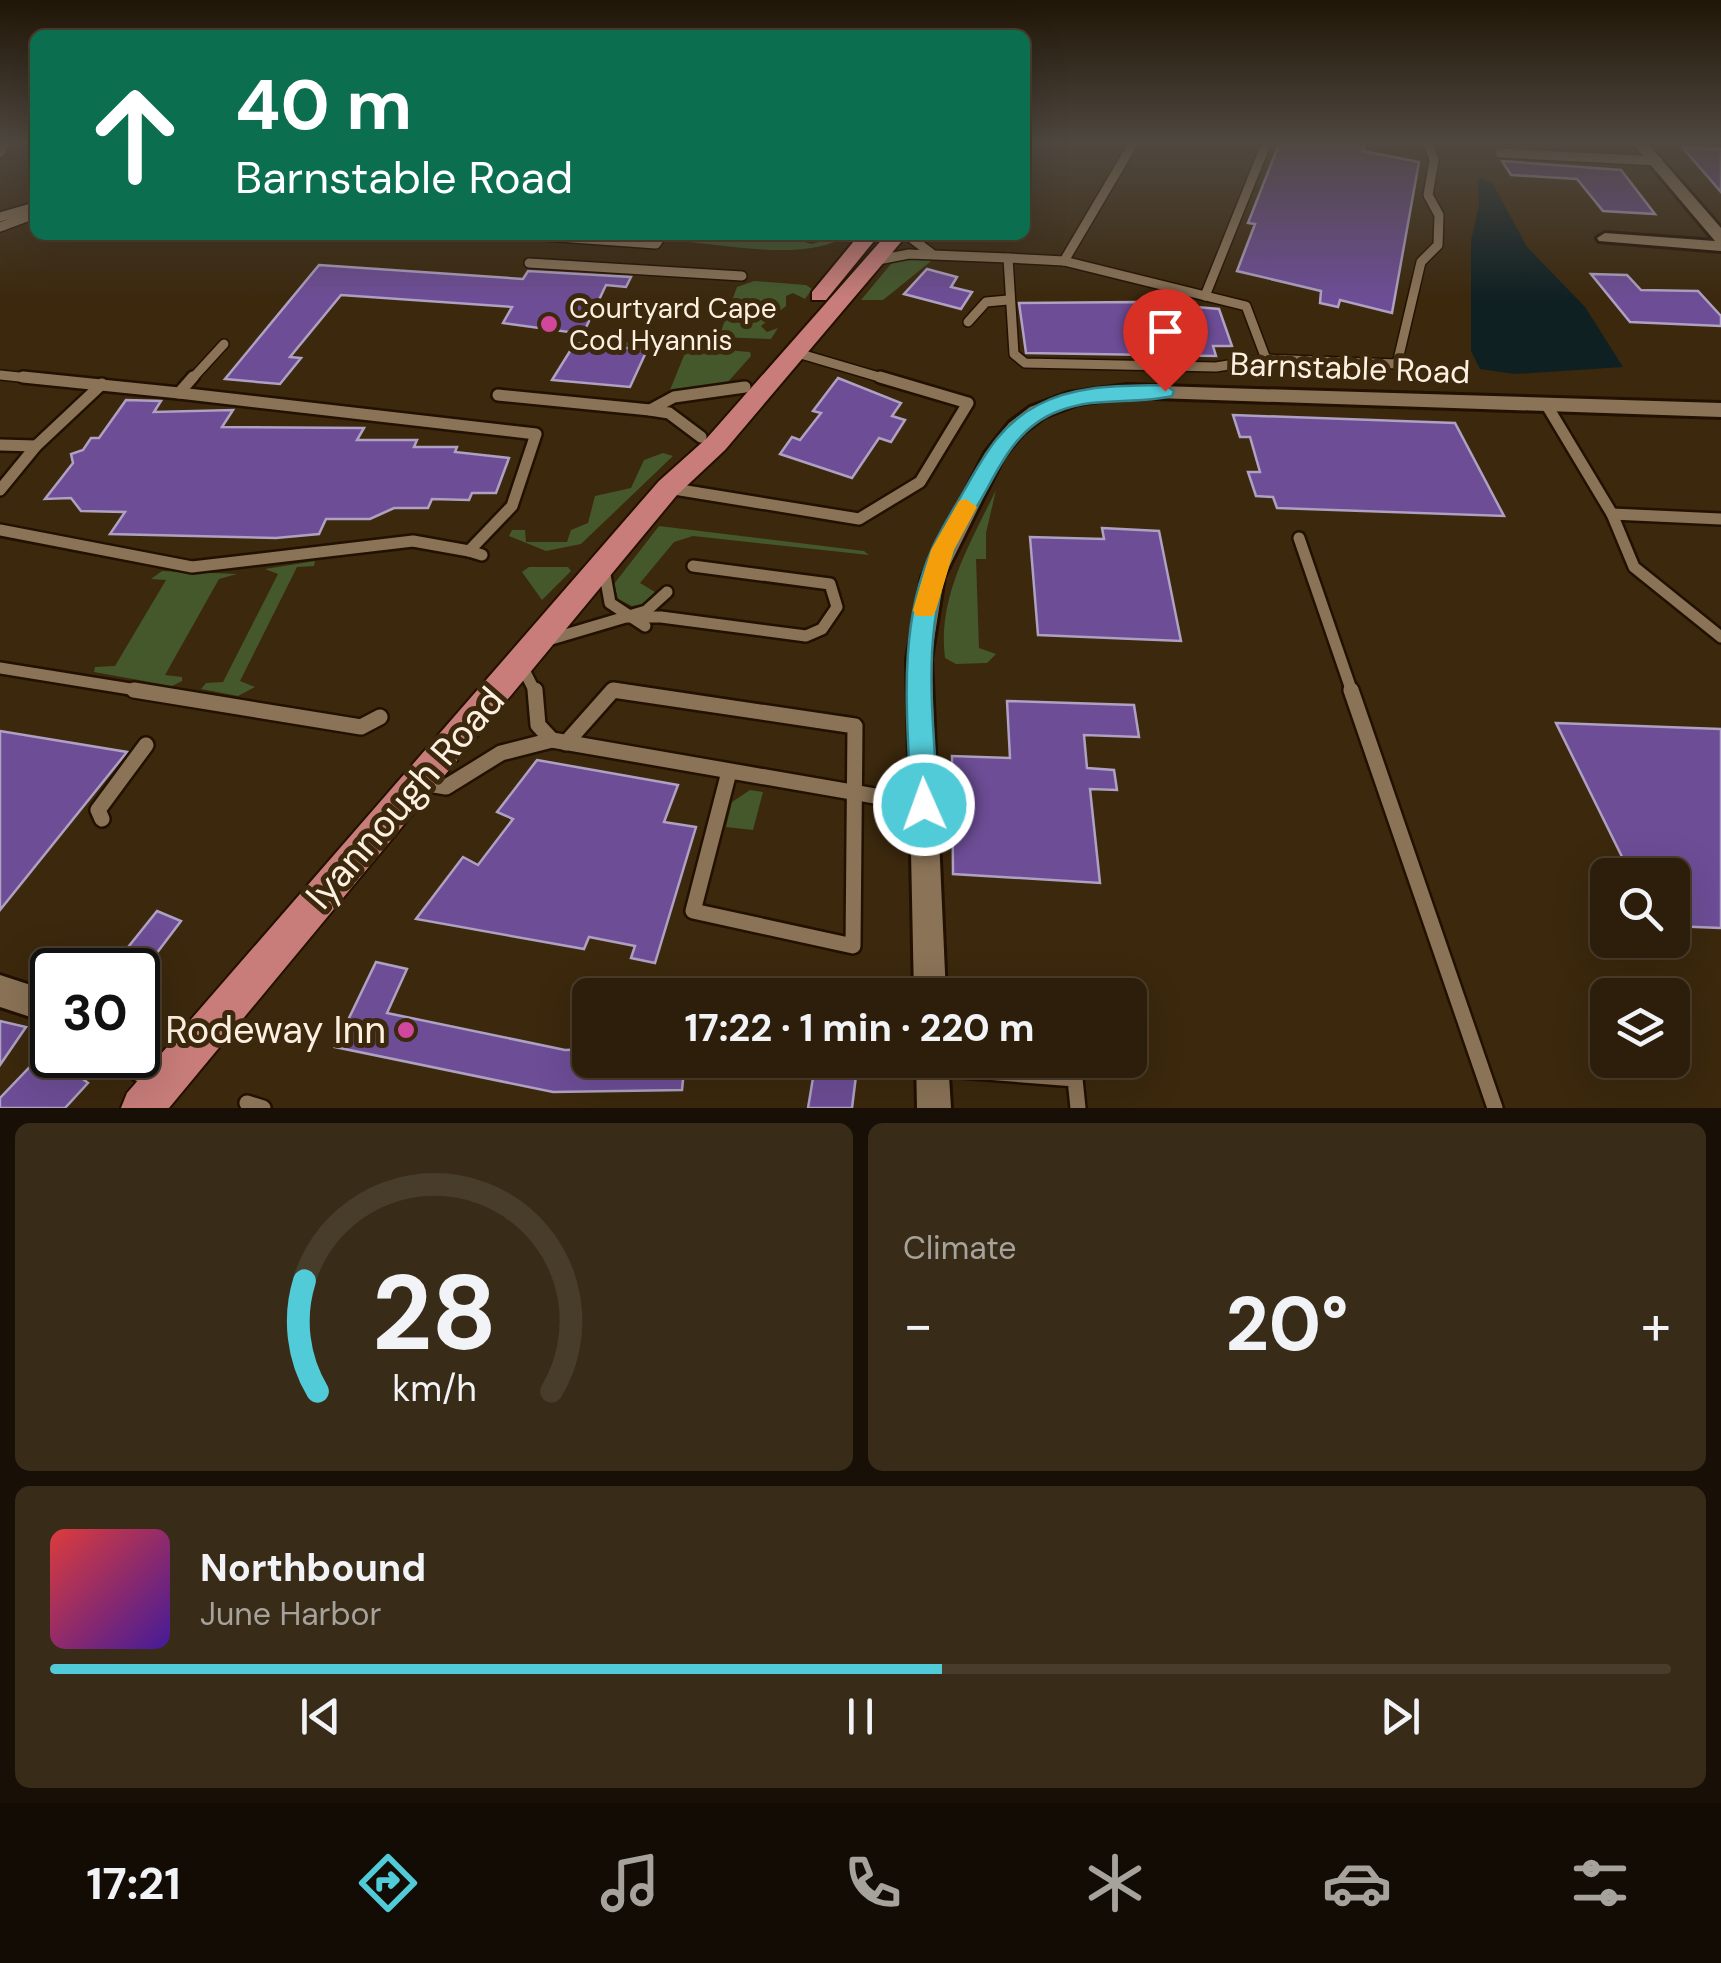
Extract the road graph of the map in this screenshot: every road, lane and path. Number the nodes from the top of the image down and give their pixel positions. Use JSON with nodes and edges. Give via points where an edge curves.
{"nodes":[{"id":1,"x":1103,"y":196,"type":"edge"},
{"id":2,"x":1245,"y":196,"type":"edge"},
{"id":3,"x":1428,"y":196,"type":"edge"},
{"id":4,"x":1686,"y":196,"type":"edge"},
{"id":5,"x":30,"y":211,"type":"edge"},
{"id":6,"x":30,"y":213,"type":"edge"},
{"id":7,"x":0,"y":217,"type":"edge"},
{"id":8,"x":0,"y":228,"type":"edge"},
{"id":9,"x":1605,"y":238,"type":"dead end"},
{"id":10,"x":1721,"y":238,"type":"edge"},
{"id":11,"x":600,"y":240,"type":"edge"},
{"id":12,"x":659,"y":240,"type":"edge"},
{"id":13,"x":865,"y":240,"type":"edge"},
{"id":14,"x":893,"y":240,"type":"edge"},
{"id":15,"x":914,"y":240,"type":"edge"},
{"id":16,"x":1721,"y":246,"type":"edge"},
{"id":17,"x":935,"y":255,"type":"junction"},
{"id":18,"x":1008,"y":258,"type":"junction"},
{"id":19,"x":875,"y":260,"type":"junction"},
{"id":20,"x":1064,"y":261,"type":"junction"},
{"id":21,"x":529,"y":263,"type":"dead end"},
{"id":22,"x":742,"y":276,"type":"dead end"},
{"id":23,"x":1205,"y":296,"type":"junction"},
{"id":24,"x":1008,"y":300,"type":"junction"},
{"id":25,"x":968,"y":322,"type":"dead end"},
{"id":26,"x":224,"y":344,"type":"dead end"},
{"id":27,"x":793,"y":352,"type":"junction"},
{"id":28,"x":1266,"y":359,"type":"junction"},
{"id":29,"x":0,"y":375,"type":"edge"},
{"id":30,"x":102,"y":384,"type":"junction"},
{"id":31,"x":745,"y":387,"type":"junction"},
{"id":32,"x":179,"y":394,"type":"junction"},
{"id":33,"x":498,"y":395,"type":"dead end"},
{"id":34,"x":1546,"y":404,"type":"junction"},
{"id":35,"x":650,"y":410,"type":"junction"},
{"id":36,"x":1721,"y":410,"type":"edge"},
{"id":37,"x":702,"y":437,"type":"junction"},
{"id":38,"x":0,"y":446,"type":"edge"},
{"id":39,"x":36,"y":446,"type":"junction"},
{"id":40,"x":668,"y":488,"type":"junction"},
{"id":41,"x":0,"y":490,"type":"edge"},
{"id":42,"x":1612,"y":514,"type":"junction"},
{"id":43,"x":1721,"y":520,"type":"edge"},
{"id":44,"x":0,"y":530,"type":"edge"},
{"id":45,"x":1299,"y":538,"type":"dead end"},
{"id":46,"x":604,"y":565,"type":"junction"},
{"id":47,"x":693,"y":566,"type":"dead end"},
{"id":48,"x":668,"y":592,"type":"dead end"},
{"id":49,"x":628,"y":617,"type":"junction"},
{"id":50,"x":645,"y":626,"type":"dead end"},
{"id":51,"x":1721,"y":637,"type":"edge"},
{"id":52,"x":528,"y":654,"type":"junction"},
{"id":53,"x":0,"y":668,"type":"edge"},
{"id":54,"x":380,"y":717,"type":"dead end"},
{"id":55,"x":559,"y":741,"type":"junction"},
{"id":56,"x":146,"y":745,"type":"dead end"},
{"id":57,"x":729,"y":772,"type":"junction"},
{"id":58,"x":418,"y":782,"type":"junction"},
{"id":59,"x":856,"y":794,"type":"junction"},
{"id":60,"x":924,"y":805,"type":"junction"},
{"id":61,"x":102,"y":819,"type":"dead end"},
{"id":62,"x":929,"y":978,"type":"edge"},
{"id":63,"x":0,"y":991,"type":"edge"},
{"id":64,"x":30,"y":1001,"type":"edge"},
{"id":65,"x":933,"y":1078,"type":"edge"},
{"id":66,"x":1057,"y":1078,"type":"edge"},
{"id":67,"x":154,"y":1094,"type":"edge"},
{"id":68,"x":934,"y":1108,"type":"edge"},
{"id":69,"x":1078,"y":1108,"type":"edge"},
{"id":70,"x":1494,"y":1108,"type":"edge"}],
"edges":[{"from":1,"to":20,"type":"lane"},
{"from":2,"to":23,"type":"lane"},
{"from":3,"to":28,"type":"lane","via":[[1439,215],[1438,245],[1421,262],[1400,360],[1388,365]]},
{"from":4,"to":10,"type":"street"},
{"from":5,"to":7,"type":"lane"},
{"from":6,"to":8,"type":"lane"},
{"from":9,"to":16,"type":"street"},
{"from":11,"to":12,"type":"lane"},
{"from":13,"to":31,"type":"main road","name":"Iyannough Road"},
{"from":14,"to":19,"type":"main road","name":"Iyannough Road"},
{"from":15,"to":17,"type":"lane"},
{"from":17,"to":18,"type":"lane"},
{"from":17,"to":19,"type":"lane"},
{"from":18,"to":20,"type":"lane"},
{"from":18,"to":24,"type":"lane"},
{"from":19,"to":27,"type":"main road","name":"Iyannough Road"},
{"from":20,"to":23,"type":"lane"},
{"from":21,"to":22,"type":"lane"},
{"from":23,"to":28,"type":"lane","via":[[1246,306]]},
{"from":24,"to":25,"type":"lane","via":[[986,302]]},
{"from":24,"to":28,"type":"lane","via":[[1014,354],[1025,363],[1216,368]]},
{"from":26,"to":32,"type":"lane"},
{"from":27,"to":40,"type":"main road","name":"Iyannough Road","via":[[716,444]]},
{"from":27,"to":40,"type":"lane","via":[[968,403],[920,482],[859,519]]},
{"from":29,"to":30,"type":"lane"},
{"from":30,"to":32,"type":"lane"},
{"from":30,"to":39,"type":"lane"},
{"from":31,"to":35,"type":"lane","via":[[674,397]]},
{"from":31,"to":37,"type":"main road","name":"Iyannough Road"},
{"from":32,"to":44,"type":"lane","via":[[536,434],[512,506],[476,553],[413,541],[192,567]]},
{"from":33,"to":35,"type":"lane"},
{"from":34,"to":36,"type":"street","name":"Barnstable Road"},
{"from":34,"to":42,"type":"lane"},
{"from":34,"to":60,"type":"street","name":"Barnstable Road","via":[[1127,391],[1086,395],[1026,418],[1006,438],[943,550],[926,604],[919,674]]},
{"from":35,"to":37,"type":"lane","via":[[669,413]]},
{"from":37,"to":40,"type":"main road","name":"Iyannough Road"},
{"from":38,"to":39,"type":"lane"},
{"from":39,"to":41,"type":"lane"},
{"from":40,"to":46,"type":"main road","name":"Iyannough Road"},
{"from":42,"to":43,"type":"lane"},
{"from":42,"to":51,"type":"lane","via":[[1634,567]]},
{"from":45,"to":70,"type":"lane"},
{"from":46,"to":49,"type":"lane","via":[[610,603]]},
{"from":46,"to":52,"type":"main road","name":"Iyannough Road"},
{"from":47,"to":49,"type":"lane","via":[[830,584],[837,596],[832,620],[806,636]]},
{"from":48,"to":49,"type":"lane","via":[[652,608]]},
{"from":49,"to":50,"type":"lane"},
{"from":49,"to":52,"type":"lane"},
{"from":52,"to":55,"type":"lane","via":[[538,725]]},
{"from":52,"to":58,"type":"main road","name":"Iyannough Road"},
{"from":53,"to":54,"type":"lane","via":[[361,727]]},
{"from":55,"to":57,"type":"lane"},
{"from":55,"to":58,"type":"lane","via":[[501,753],[446,787]]},
{"from":55,"to":59,"type":"lane","via":[[613,690],[854,726]]},
{"from":56,"to":61,"type":"lane","via":[[98,810]]},
{"from":57,"to":59,"type":"lane"},
{"from":57,"to":59,"type":"lane","via":[[693,911],[853,946]]},
{"from":58,"to":67,"type":"main road","name":"Iyannough Road"},
{"from":59,"to":60,"type":"lane"},
{"from":60,"to":62,"type":"street","name":"Barnstable Road"},
{"from":63,"to":64,"type":"street"},
{"from":65,"to":68,"type":"street"},
{"from":66,"to":69,"type":"lane","via":[[1075,1080]]}]}
